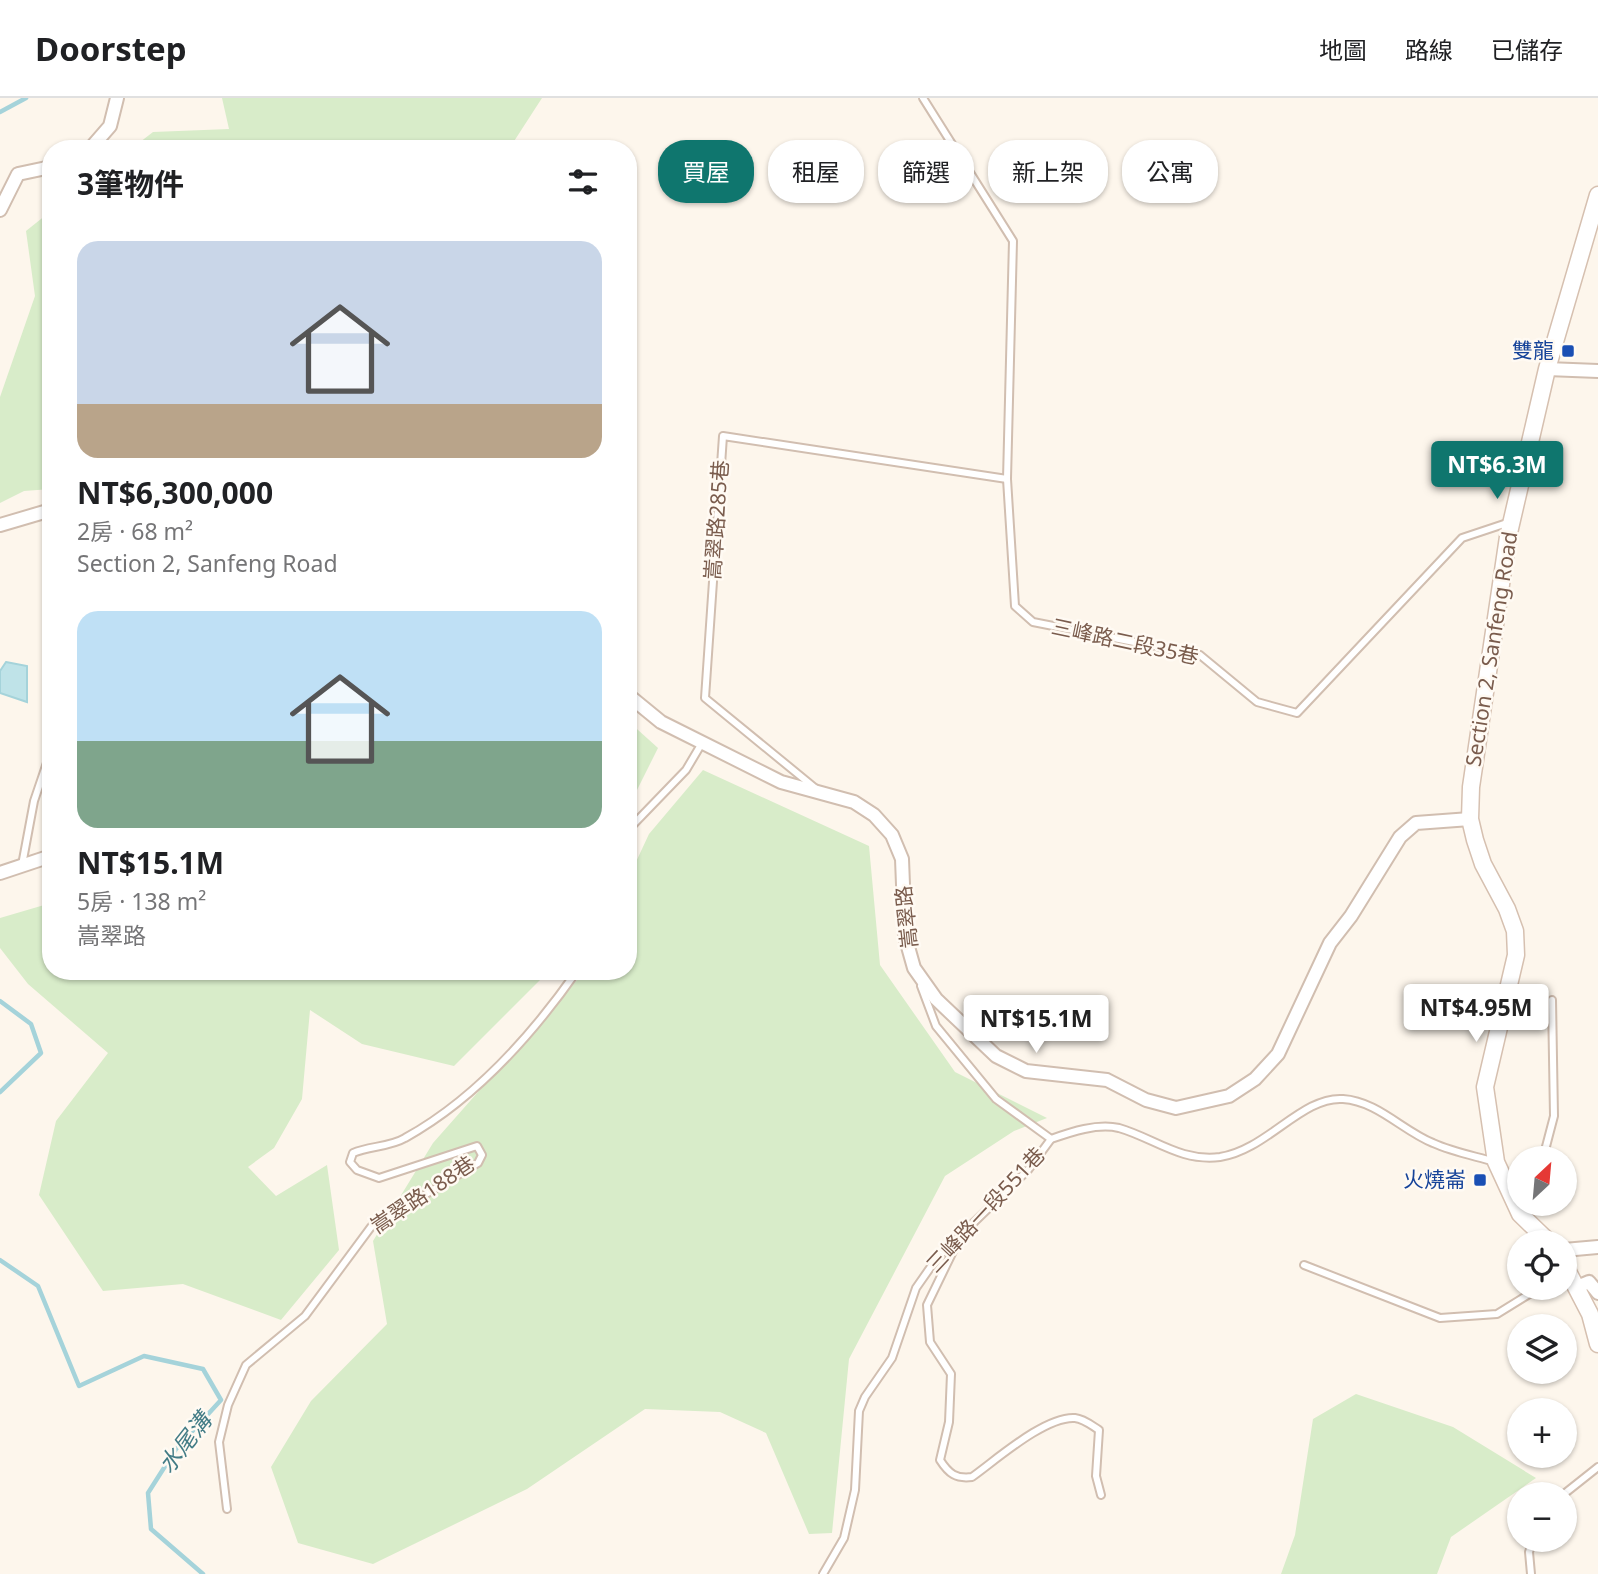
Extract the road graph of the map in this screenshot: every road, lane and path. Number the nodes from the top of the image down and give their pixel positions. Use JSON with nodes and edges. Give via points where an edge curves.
{"nodes":[{"id":1,"x":117,"y":98,"type":"edge"},
{"id":2,"x":923,"y":98,"type":"edge"},
{"id":3,"x":98,"y":140,"type":"edge"},
{"id":4,"x":42,"y":169,"type":"edge"},
{"id":5,"x":1598,"y":195,"type":"edge"},
{"id":6,"x":0,"y":211,"type":"edge"},
{"id":7,"x":1547,"y":369,"type":"junction"},
{"id":8,"x":1598,"y":371,"type":"edge"},
{"id":9,"x":1007,"y":479,"type":"junction"},
{"id":10,"x":42,"y":513,"type":"edge"},
{"id":11,"x":1511,"y":521,"type":"junction"},
{"id":12,"x":0,"y":525,"type":"edge"},
{"id":13,"x":637,"y":702,"type":"edge"},
{"id":14,"x":702,"y":743,"type":"junction"},
{"id":15,"x":42,"y":777,"type":"edge"},
{"id":16,"x":822,"y":794,"type":"junction"},
{"id":17,"x":1470,"y":819,"type":"junction"},
{"id":18,"x":637,"y":821,"type":"edge"},
{"id":19,"x":42,"y":859,"type":"edge"},
{"id":20,"x":21,"y":867,"type":"junction"},
{"id":21,"x":0,"y":873,"type":"edge"},
{"id":22,"x":914,"y":968,"type":"junction"},
{"id":23,"x":571,"y":980,"type":"edge"},
{"id":24,"x":1552,"y":1000,"type":"dead end"},
{"id":25,"x":1051,"y":1139,"type":"junction"},
{"id":26,"x":1546,"y":1146,"type":"edge"},
{"id":27,"x":1496,"y":1162,"type":"junction"},
{"id":28,"x":1507,"y":1176,"type":"edge"},
{"id":29,"x":1522,"y":1216,"type":"edge"},
{"id":30,"x":1537,"y":1230,"type":"edge"},
{"id":31,"x":961,"y":1234,"type":"junction"},
{"id":32,"x":1598,"y":1247,"type":"edge"},
{"id":33,"x":1577,"y":1249,"type":"edge"},
{"id":34,"x":1304,"y":1265,"type":"dead end"},
{"id":35,"x":1577,"y":1287,"type":"joint"},
{"id":36,"x":1598,"y":1293,"type":"edge"},
{"id":37,"x":1520,"y":1300,"type":"edge"},
{"id":38,"x":1598,"y":1344,"type":"edge"},
{"id":39,"x":1598,"y":1467,"type":"edge"},
{"id":40,"x":1577,"y":1484,"type":"edge"},
{"id":41,"x":1101,"y":1495,"type":"dead end"},
{"id":42,"x":227,"y":1510,"type":"dead end"},
{"id":43,"x":1529,"y":1552,"type":"edge"},
{"id":44,"x":823,"y":1574,"type":"edge"},
{"id":45,"x":1531,"y":1574,"type":"edge"}],
"edges":[{"from":1,"to":3,"type":"street","via":[[110,127]]},
{"from":2,"to":9,"type":"lane","name":"三峰路二段35巷","via":[[1013,241]]},
{"from":4,"to":6,"type":"street","via":[[18,174]]},
{"from":5,"to":7,"type":"street","name":"Section 2, Sanfeng Road"},
{"from":7,"to":8,"type":"street"},
{"from":7,"to":11,"type":"street","name":"Section 2, Sanfeng Road"},
{"from":9,"to":11,"type":"lane","name":"三峰路二段35巷","via":[[1015,606],[1033,622],[1200,655],[1257,702],[1297,713],[1462,538]]},
{"from":9,"to":16,"type":"lane","name":"嵩翠路285巷","via":[[723,436],[705,698]]},
{"from":10,"to":12,"type":"street"},
{"from":11,"to":17,"type":"street","name":"Section 2, Sanfeng Road"},
{"from":13,"to":14,"type":"street","name":"嵩翠路","via":[[662,722]]},
{"from":14,"to":16,"type":"street","name":"嵩翠路","via":[[781,782]]},
{"from":14,"to":18,"type":"lane","via":[[686,770]]},
{"from":15,"to":20,"type":"lane"},
{"from":16,"to":22,"type":"street","name":"嵩翠路","via":[[854,802],[892,835],[902,859],[905,936]]},
{"from":17,"to":22,"type":"street","name":"嵩翠路","via":[[1416,823],[1400,837],[1330,943],[1278,1054],[1255,1079],[1229,1096],[1208,1102],[1176,1108],[1146,1100],[1107,1080],[1026,1071],[996,1056],[970,1033],[936,999]]},
{"from":17,"to":27,"type":"street","name":"Section 2, Sanfeng Road","via":[[1483,864],[1515,931],[1516,955],[1485,1087]]},
{"from":19,"to":20,"type":"street"},
{"from":20,"to":21,"type":"street"},
{"from":22,"to":25,"type":"lane","via":[[936,1026],[996,1099]]},
{"from":23,"to":42,"type":"lane","name":"嵩翠路188巷","via":[[519,1044],[460,1100],[403,1140],[353,1153],[350,1162],[357,1170],[379,1178],[477,1146],[482,1155],[478,1163],[371,1227],[305,1315],[246,1365],[228,1405],[219,1442]]},
{"from":24,"to":26,"type":"lane","via":[[1554,1116]]},
{"from":25,"to":27,"type":"lane","name":"三峰路一段551巷","via":[[1104,1126],[1177,1153],[1222,1157],[1266,1139],[1316,1104],[1344,1099],[1372,1108],[1433,1143]]},
{"from":25,"to":31,"type":"lane","name":"三峰路一段551巷","via":[[1028,1170]]},
{"from":27,"to":28,"type":"street","name":"Section 2, Sanfeng Road"},
{"from":29,"to":30,"type":"street","name":"Section 2, Sanfeng Road"},
{"from":31,"to":41,"type":"lane","via":[[927,1305],[930,1342],[951,1374],[949,1423],[940,1460],[947,1472],[972,1477],[1041,1428],[1076,1418],[1099,1430],[1096,1476]]},
{"from":31,"to":44,"type":"lane","name":"三峰路一段551巷","via":[[916,1288],[892,1358],[865,1397],[857,1426],[855,1490],[844,1538]]},
{"from":32,"to":33,"type":"street"},
{"from":34,"to":37,"type":"lane","via":[[1440,1318],[1497,1314]]},
{"from":35,"to":36,"type":"street","via":[[1589,1282]]},
{"from":35,"to":38,"type":"street"},
{"from":39,"to":40,"type":"lane"},
{"from":43,"to":45,"type":"lane"}]}
